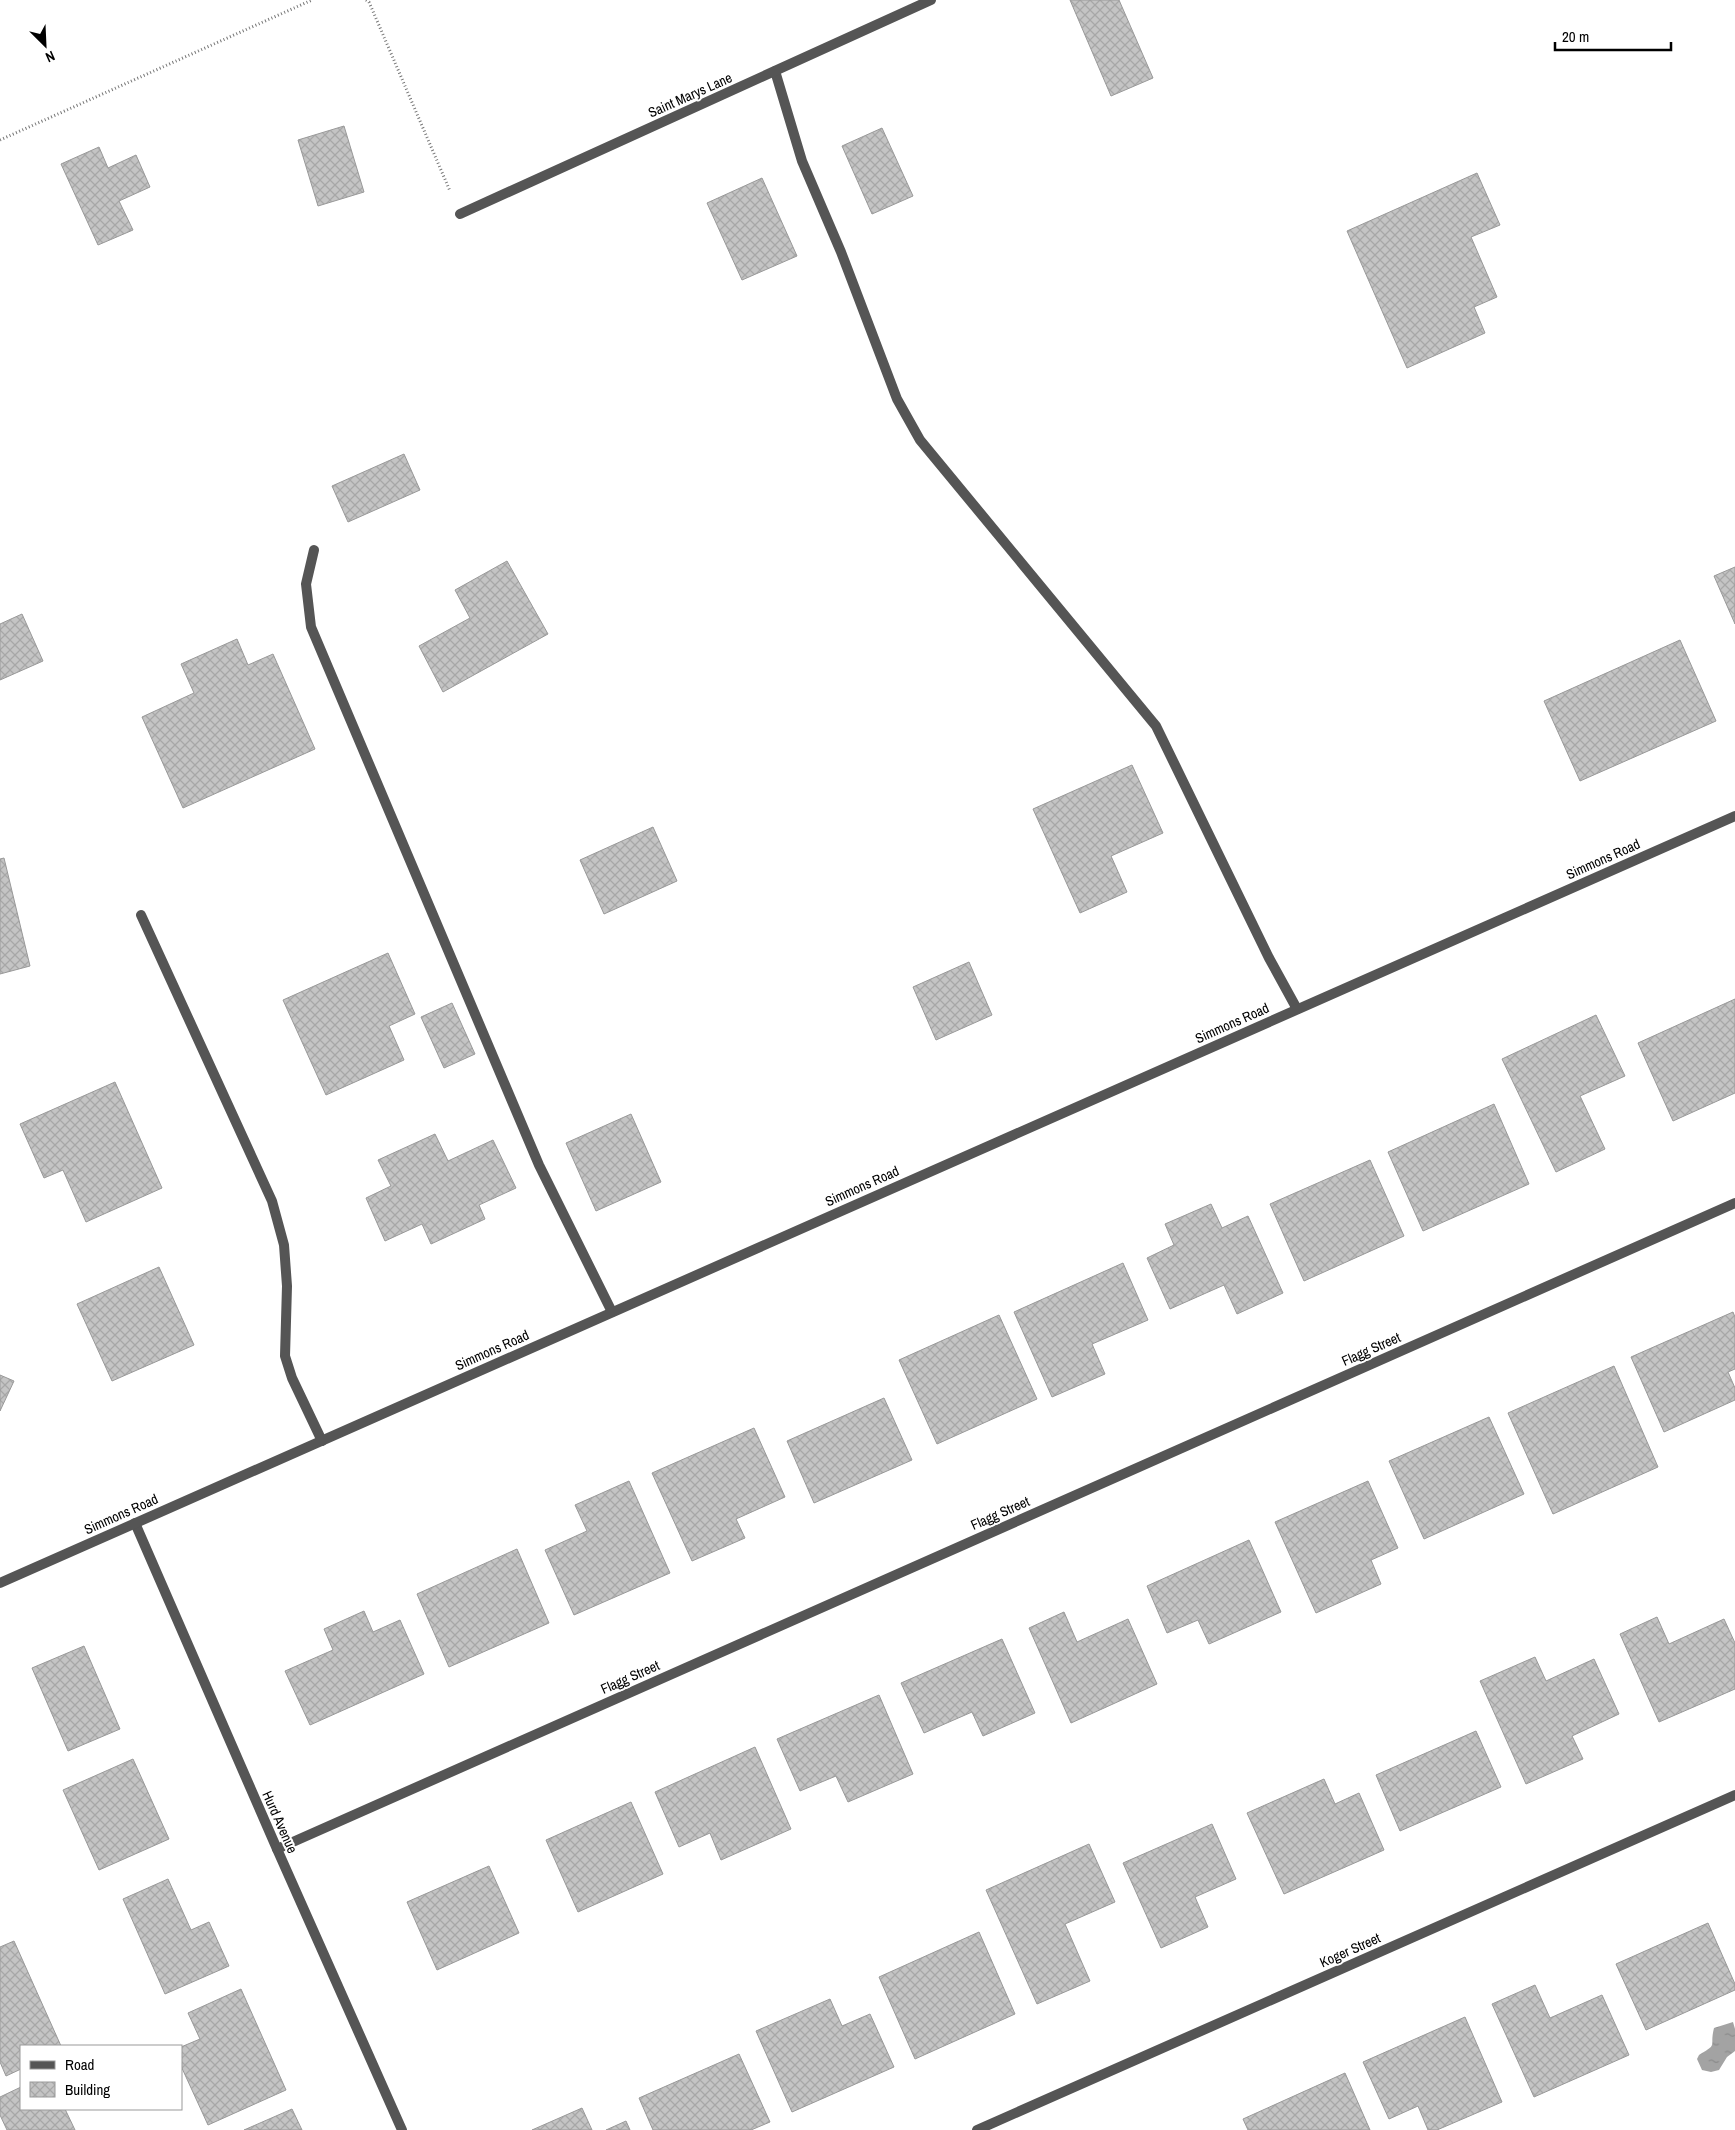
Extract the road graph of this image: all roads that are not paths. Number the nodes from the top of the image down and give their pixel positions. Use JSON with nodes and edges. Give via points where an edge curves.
{"nodes":[{"id":1,"x":931,"y":0,"type":"edge"},
{"id":2,"x":775,"y":71,"type":"junction"},
{"id":3,"x":460,"y":214,"type":"road end"},
{"id":4,"x":314,"y":550,"type":"dead end"},
{"id":5,"x":1735,"y":816,"type":"edge"},
{"id":6,"x":141,"y":915,"type":"dead end"},
{"id":7,"x":1297,"y":1009,"type":"junction"},
{"id":8,"x":1735,"y":1203,"type":"edge"},
{"id":9,"x":612,"y":1312,"type":"junction"},
{"id":10,"x":322,"y":1441,"type":"junction"},
{"id":11,"x":135,"y":1523,"type":"junction"},
{"id":12,"x":0,"y":1582,"type":"edge"},
{"id":13,"x":1735,"y":1795,"type":"edge"},
{"id":14,"x":277,"y":1849,"type":"junction"},
{"id":15,"x":402,"y":2130,"type":"edge"},
{"id":16,"x":977,"y":2130,"type":"edge"}],
"edges":[{"from":1,"to":2,"type":"street","name":"Saint Marys Lane"},
{"from":2,"to":3,"type":"street","name":"Saint Marys Lane"},
{"from":2,"to":7,"type":"street","via":[[802,161],[842,252],[897,399],[920,440],[1156,726]]},
{"from":4,"to":9,"type":"street","via":[[306,584],[311,627],[539,1165]]},
{"from":5,"to":7,"type":"street","name":"Simmons Road"},
{"from":6,"to":10,"type":"street","via":[[272,1201],[284,1245],[287,1286],[285,1356]]},
{"from":7,"to":9,"type":"street","name":"Simmons Road"},
{"from":8,"to":14,"type":"street","name":"Flagg Street"},
{"from":9,"to":10,"type":"street","name":"Simmons Road"},
{"from":10,"to":11,"type":"street","name":"Simmons Road"},
{"from":11,"to":12,"type":"street","name":"Simmons Road"},
{"from":11,"to":14,"type":"street","name":"Hurd Avenue"},
{"from":13,"to":16,"type":"street","name":"Koger Street"},
{"from":14,"to":15,"type":"street","name":"Hurd Avenue"}]}
